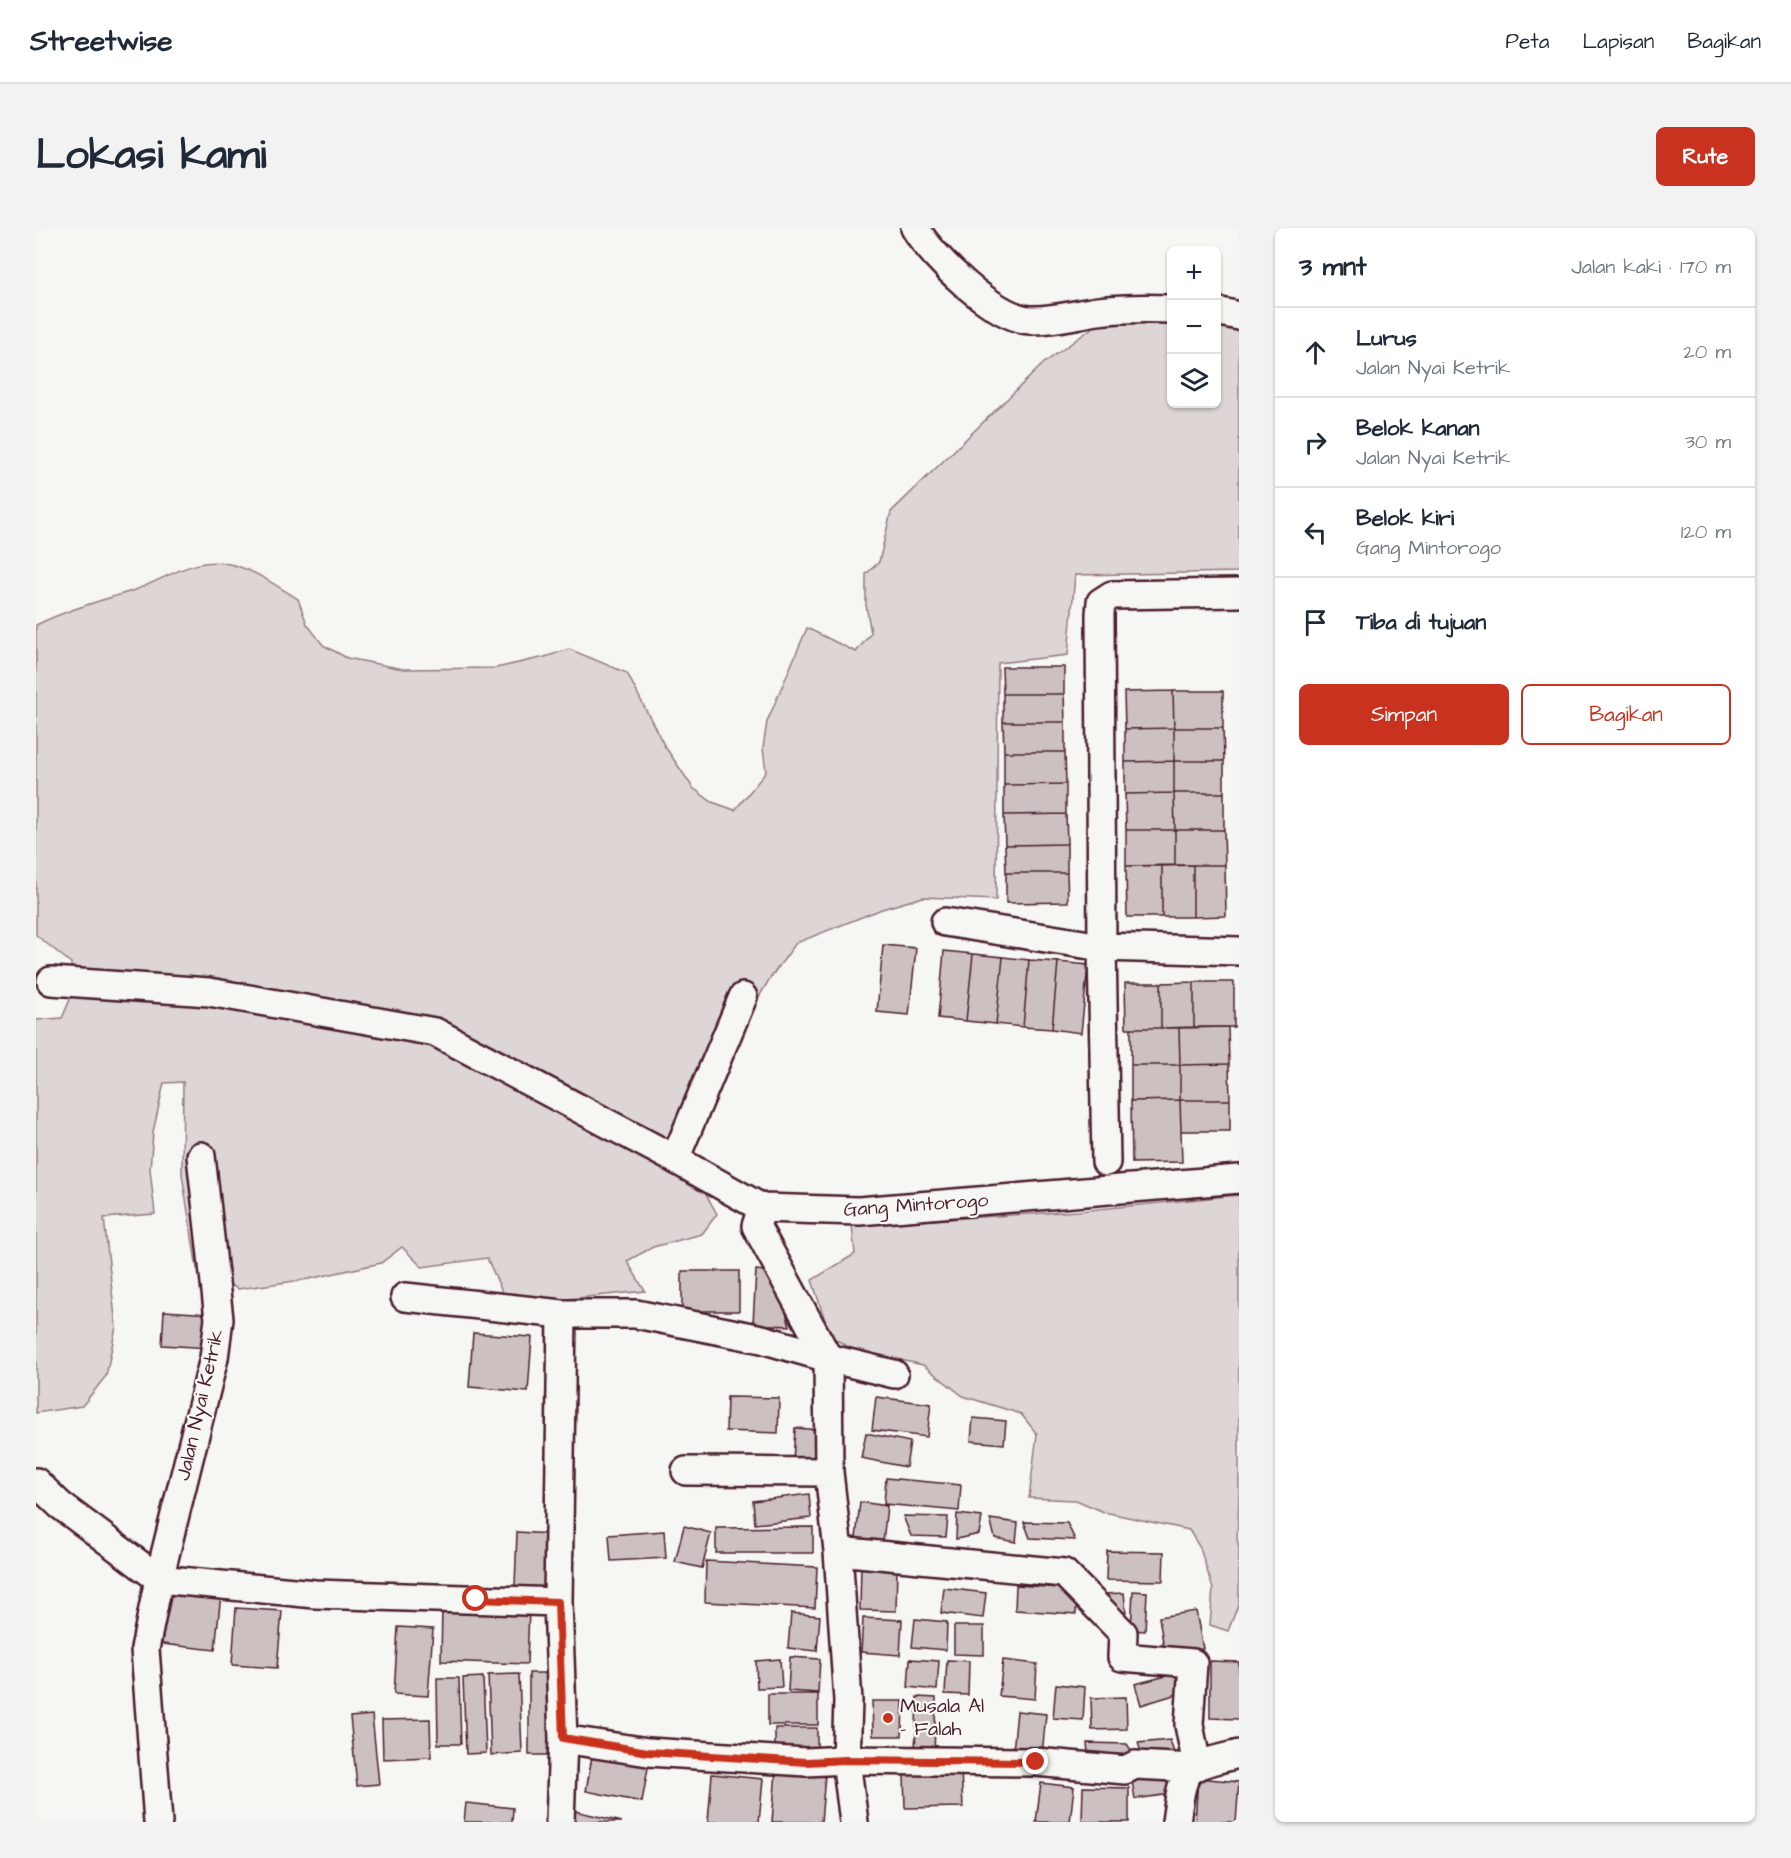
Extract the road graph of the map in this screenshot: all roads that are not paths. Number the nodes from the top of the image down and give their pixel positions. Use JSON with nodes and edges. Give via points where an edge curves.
{"nodes":[{"id":1,"x":915,"y":228,"type":"edge"},
{"id":2,"x":1167,"y":309,"type":"edge"},
{"id":3,"x":1221,"y":312,"type":"edge"},
{"id":4,"x":1239,"y":316,"type":"edge"},
{"id":5,"x":1239,"y":592,"type":"edge"},
{"id":6,"x":945,"y":922,"type":"dead end"},
{"id":7,"x":1102,"y":946,"type":"junction"},
{"id":8,"x":1239,"y":951,"type":"edge"},
{"id":9,"x":51,"y":981,"type":"dead end"},
{"id":10,"x":743,"y":997,"type":"dead end"},
{"id":11,"x":201,"y":1156,"type":"dead end"},
{"id":12,"x":675,"y":1159,"type":"junction"},
{"id":13,"x":1106,"y":1162,"type":"dead end"},
{"id":14,"x":1239,"y":1179,"type":"edge"},
{"id":15,"x":762,"y":1208,"type":"junction"},
{"id":16,"x":405,"y":1298,"type":"dead end"},
{"id":17,"x":562,"y":1314,"type":"junction"},
{"id":18,"x":828,"y":1358,"type":"junction"},
{"id":19,"x":894,"y":1374,"type":"dead end"},
{"id":20,"x":686,"y":1471,"type":"dead end"},
{"id":21,"x":829,"y":1472,"type":"junction"},
{"id":22,"x":36,"y":1482,"type":"edge"},
{"id":23,"x":838,"y":1551,"type":"junction"},
{"id":24,"x":159,"y":1579,"type":"junction"},
{"id":25,"x":558,"y":1602,"type":"junction"},
{"id":26,"x":563,"y":1738,"type":"junction"},
{"id":27,"x":1239,"y":1754,"type":"edge"},
{"id":28,"x":846,"y":1760,"type":"junction"},
{"id":29,"x":1195,"y":1766,"type":"junction"},
{"id":30,"x":158,"y":1822,"type":"edge"},
{"id":31,"x":560,"y":1822,"type":"edge"},
{"id":32,"x":854,"y":1822,"type":"edge"},
{"id":33,"x":1176,"y":1822,"type":"edge"}],
"edges":[{"from":1,"to":2,"type":"street","via":[[943,264],[1017,318]]},
{"from":3,"to":4,"type":"street"},
{"from":5,"to":7,"type":"street","via":[[1112,595],[1101,602]]},
{"from":6,"to":7,"type":"street"},
{"from":7,"to":8,"type":"street"},
{"from":7,"to":13,"type":"street"},
{"from":9,"to":12,"type":"street","via":[[209,992],[435,1032]]},
{"from":10,"to":12,"type":"street"},
{"from":11,"to":24,"type":"street","name":"Jalan Nyai Ketrik","via":[[219,1319]]},
{"from":12,"to":15,"type":"street"},
{"from":14,"to":15,"type":"street","name":"Gang Mintorogo","via":[[859,1211]]},
{"from":15,"to":18,"type":"street","via":[[756,1226]]},
{"from":16,"to":17,"type":"street"},
{"from":17,"to":18,"type":"street","via":[[636,1314],[762,1339]]},
{"from":17,"to":25,"type":"street"},
{"from":18,"to":19,"type":"street"},
{"from":18,"to":21,"type":"street"},
{"from":20,"to":21,"type":"street"},
{"from":21,"to":23,"type":"street"},
{"from":22,"to":24,"type":"street","via":[[60,1505]]},
{"from":23,"to":28,"type":"street","via":[[848,1701]]},
{"from":23,"to":29,"type":"street","via":[[1064,1573],[1123,1633],[1122,1657],[1193,1663],[1189,1725]]},
{"from":24,"to":25,"type":"street","via":[[315,1594]]},
{"from":24,"to":30,"type":"street","name":"Jalan Nyai Ketrik","via":[[145,1649]]},
{"from":25,"to":26,"type":"street"},
{"from":26,"to":28,"type":"street","via":[[648,1752],[806,1762]]},
{"from":26,"to":31,"type":"street"},
{"from":27,"to":29,"type":"street"},
{"from":28,"to":29,"type":"street","via":[[1036,1762],[1125,1770],[1135,1765]]},
{"from":28,"to":32,"type":"street"},
{"from":29,"to":33,"type":"street","via":[[1181,1785]]}]}
